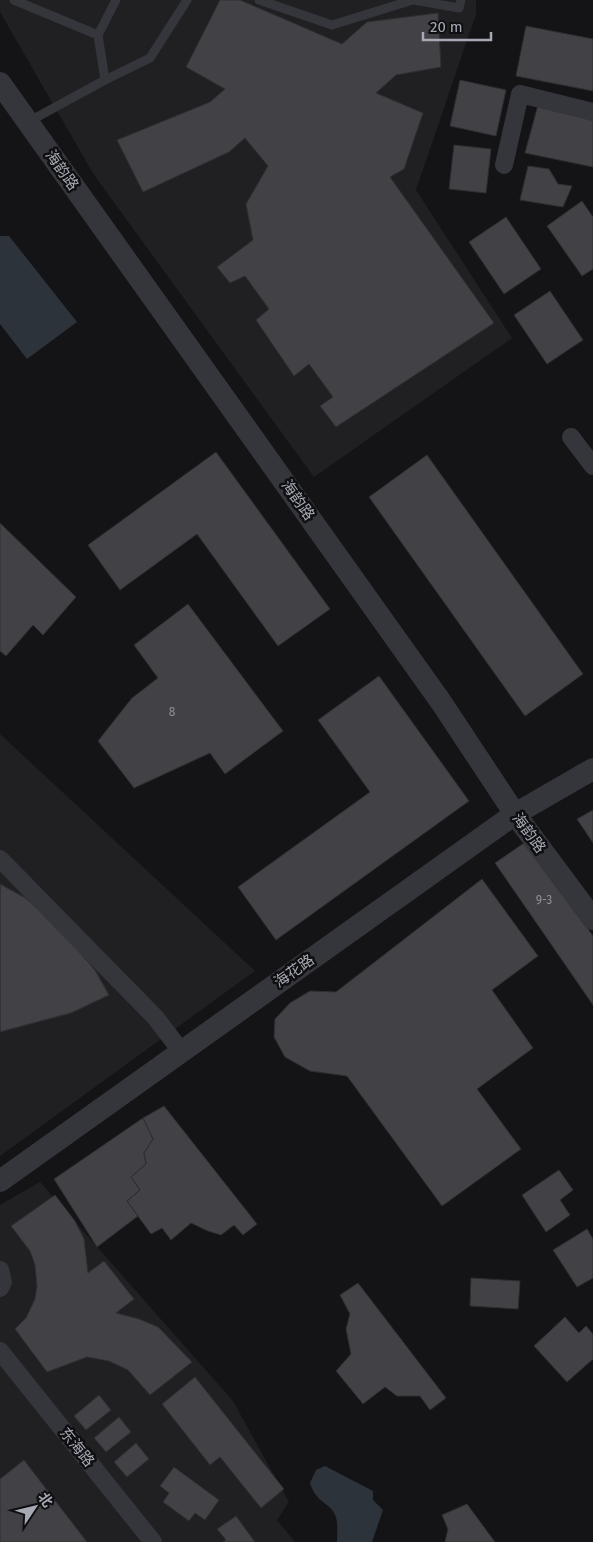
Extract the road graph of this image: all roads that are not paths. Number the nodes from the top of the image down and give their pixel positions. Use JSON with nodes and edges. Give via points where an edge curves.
{"nodes":[{"id":1,"x":14,"y":0,"type":"edge"},
{"id":2,"x":116,"y":0,"type":"edge"},
{"id":3,"x":188,"y":0,"type":"edge"},
{"id":4,"x":259,"y":0,"type":"edge"},
{"id":5,"x":414,"y":0,"type":"edge"},
{"id":6,"x":461,"y":0,"type":"edge"},
{"id":7,"x":98,"y":35,"type":"junction"},
{"id":8,"x":105,"y":80,"type":"junction"},
{"id":9,"x":0,"y":82,"type":"edge"},
{"id":10,"x":593,"y":112,"type":"edge"},
{"id":11,"x":28,"y":122,"type":"junction"},
{"id":12,"x":504,"y":165,"type":"dead end"},
{"id":13,"x":571,"y":437,"type":"dead end"},
{"id":14,"x":593,"y":466,"type":"edge"},
{"id":15,"x":593,"y":768,"type":"edge"},
{"id":16,"x":514,"y":814,"type":"junction"},
{"id":17,"x":0,"y":859,"type":"edge"},
{"id":18,"x":593,"y":919,"type":"edge"},
{"id":19,"x":181,"y":1051,"type":"junction"},
{"id":20,"x":0,"y":1181,"type":"edge"},
{"id":21,"x":0,"y":1270,"type":"edge"},
{"id":22,"x":0,"y":1288,"type":"edge"},
{"id":23,"x":0,"y":1351,"type":"edge"},
{"id":24,"x":153,"y":1542,"type":"edge"}],
"edges":[{"from":1,"to":7,"type":"lane"},
{"from":2,"to":7,"type":"lane"},
{"from":3,"to":8,"type":"lane","via":[[150,58]]},
{"from":4,"to":5,"type":"lane","via":[[332,25]]},
{"from":5,"to":6,"type":"lane","via":[[459,8]]},
{"from":7,"to":8,"type":"lane"},
{"from":8,"to":11,"type":"lane"},
{"from":9,"to":11,"type":"street","name":"海韵路"},
{"from":10,"to":12,"type":"street","via":[[520,94]]},
{"from":11,"to":16,"type":"street","name":"海韵路","via":[[441,702]]},
{"from":13,"to":14,"type":"street"},
{"from":15,"to":16,"type":"street","name":"海花路"},
{"from":16,"to":18,"type":"street","name":"海韵路"},
{"from":16,"to":19,"type":"street","name":"海花路"},
{"from":17,"to":19,"type":"street","via":[[155,1017]]},
{"from":19,"to":20,"type":"street","name":"海花路"},
{"from":21,"to":22,"type":"street","via":[[3,1282]]},
{"from":23,"to":24,"type":"street","name":"东海路"}]}
